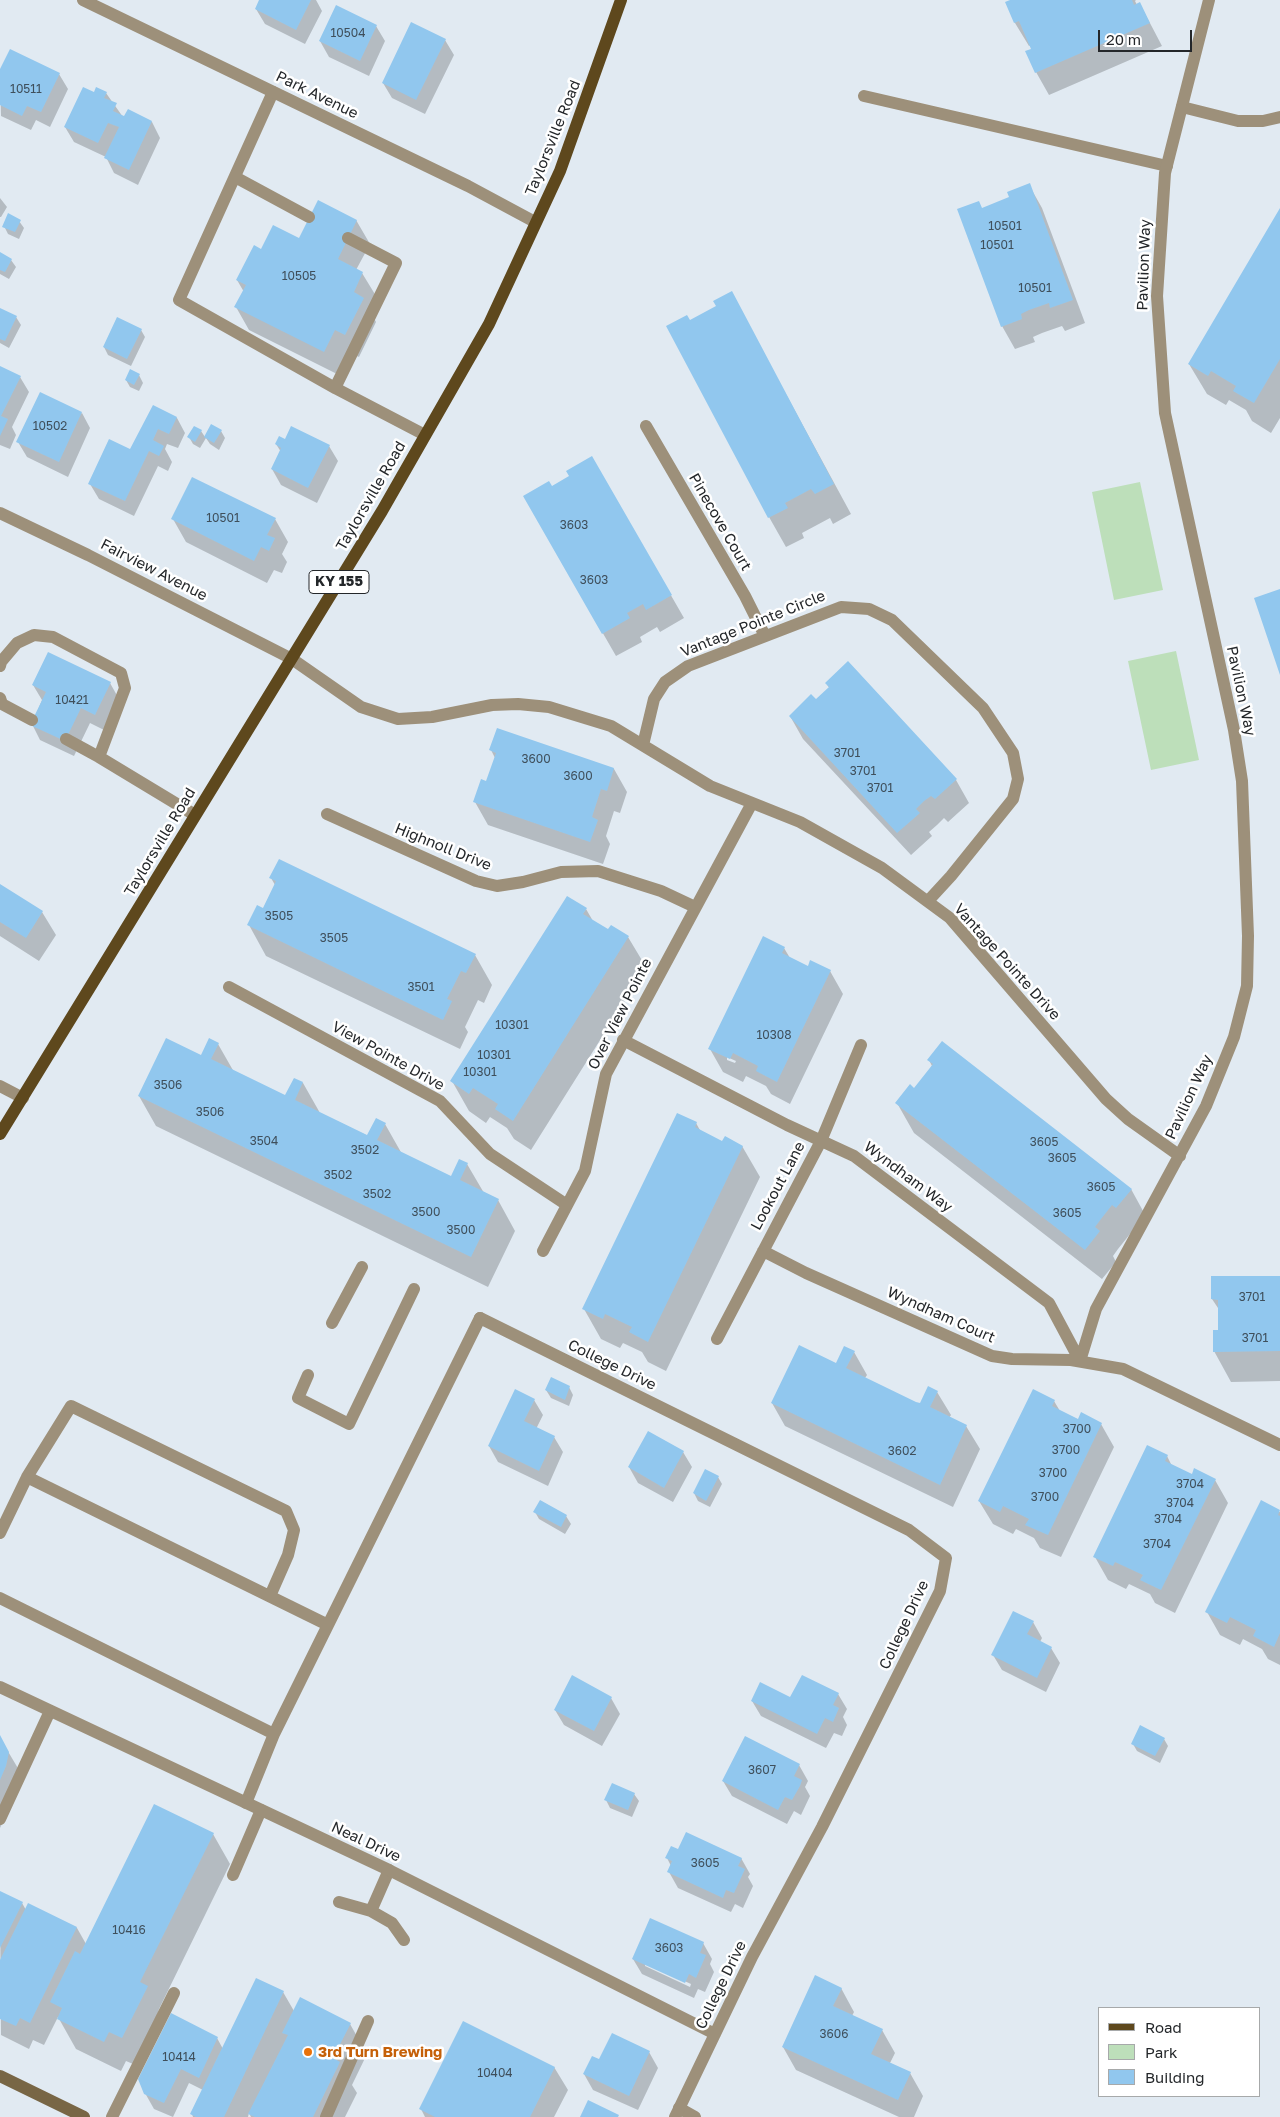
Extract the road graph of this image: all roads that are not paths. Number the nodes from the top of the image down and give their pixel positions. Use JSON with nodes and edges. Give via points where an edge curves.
{"nodes":[{"id":1,"x":83,"y":0,"type":"edge"},
{"id":2,"x":620,"y":0,"type":"edge"},
{"id":3,"x":1209,"y":0,"type":"edge"},
{"id":4,"x":273,"y":92,"type":"junction"},
{"id":5,"x":864,"y":96,"type":"dead end"},
{"id":6,"x":1182,"y":107,"type":"junction"},
{"id":7,"x":1280,"y":117,"type":"edge"},
{"id":8,"x":1167,"y":166,"type":"junction"},
{"id":9,"x":235,"y":177,"type":"junction"},
{"id":10,"x":309,"y":217,"type":"dead end"},
{"id":11,"x":535,"y":222,"type":"junction"},
{"id":12,"x":348,"y":238,"type":"dead end"},
{"id":13,"x":335,"y":388,"type":"junction"},
{"id":14,"x":646,"y":426,"type":"dead end"},
{"id":15,"x":425,"y":435,"type":"junction"},
{"id":16,"x":0,"y":513,"type":"edge"},
{"id":17,"x":766,"y":636,"type":"junction"},
{"id":18,"x":292,"y":659,"type":"junction"},
{"id":19,"x":0,"y":666,"type":"edge"},
{"id":20,"x":0,"y":698,"type":"edge"},
{"id":21,"x":32,"y":720,"type":"dead end"},
{"id":22,"x":66,"y":739,"type":"dead end"},
{"id":23,"x":643,"y":745,"type":"junction"},
{"id":24,"x":99,"y":757,"type":"junction"},
{"id":25,"x":752,"y":802,"type":"junction"},
{"id":26,"x":327,"y":814,"type":"dead end"},
{"id":27,"x":195,"y":815,"type":"junction"},
{"id":28,"x":928,"y":901,"type":"junction"},
{"id":29,"x":695,"y":906,"type":"junction"},
{"id":30,"x":229,"y":987,"type":"dead end"},
{"id":31,"x":623,"y":1040,"type":"junction"},
{"id":32,"x":861,"y":1045,"type":"dead end"},
{"id":33,"x":0,"y":1086,"type":"edge"},
{"id":34,"x":23,"y":1098,"type":"junction"},
{"id":35,"x":0,"y":1134,"type":"edge"},
{"id":36,"x":821,"y":1141,"type":"junction"},
{"id":37,"x":1180,"y":1156,"type":"junction"},
{"id":38,"x":567,"y":1205,"type":"junction"},
{"id":39,"x":543,"y":1251,"type":"dead end"},
{"id":40,"x":763,"y":1251,"type":"junction"},
{"id":41,"x":362,"y":1267,"type":"dead end"},
{"id":42,"x":414,"y":1289,"type":"dead end"},
{"id":43,"x":332,"y":1323,"type":"dead end"},
{"id":44,"x":717,"y":1340,"type":"dead end"},
{"id":45,"x":1080,"y":1361,"type":"junction"},
{"id":46,"x":308,"y":1375,"type":"dead end"},
{"id":47,"x":1280,"y":1445,"type":"edge"},
{"id":48,"x":27,"y":1477,"type":"junction"},
{"id":49,"x":0,"y":1533,"type":"edge"},
{"id":50,"x":270,"y":1596,"type":"junction"},
{"id":51,"x":0,"y":1598,"type":"edge"},
{"id":52,"x":328,"y":1625,"type":"junction"},
{"id":53,"x":0,"y":1687,"type":"edge"},
{"id":54,"x":50,"y":1711,"type":"junction"},
{"id":55,"x":274,"y":1734,"type":"junction"},
{"id":56,"x":246,"y":1803,"type":"junction"},
{"id":57,"x":261,"y":1810,"type":"junction"},
{"id":58,"x":0,"y":1819,"type":"edge"},
{"id":59,"x":389,"y":1870,"type":"junction"},
{"id":60,"x":233,"y":1875,"type":"dead end"},
{"id":61,"x":340,"y":1902,"type":"dead end"},
{"id":62,"x":371,"y":1911,"type":"junction"},
{"id":63,"x":404,"y":1940,"type":"dead end"},
{"id":64,"x":174,"y":1993,"type":"dead end"},
{"id":65,"x":368,"y":2021,"type":"dead end"},
{"id":66,"x":715,"y":2034,"type":"junction"},
{"id":67,"x":0,"y":2076,"type":"edge"},
{"id":68,"x":677,"y":2113,"type":"edge"},
{"id":69,"x":84,"y":2117,"type":"edge"},
{"id":70,"x":112,"y":2117,"type":"edge"},
{"id":71,"x":326,"y":2117,"type":"edge"},
{"id":72,"x":695,"y":2117,"type":"edge"}],
"edges":[{"from":1,"to":4,"type":"street","name":"Park Avenue"},
{"from":2,"to":11,"type":"main road","name":"Taylorsville Road","number":"KY 155","via":[[560,171]]},
{"from":3,"to":6,"type":"street","name":"Pavilion Way"},
{"from":4,"to":9,"type":"street"},
{"from":4,"to":11,"type":"street","name":"Park Avenue"},
{"from":5,"to":8,"type":"street"},
{"from":6,"to":7,"type":"street","via":[[1238,121]]},
{"from":6,"to":8,"type":"street","name":"Pavilion Way"},
{"from":8,"to":37,"type":"street","name":"Pavilion Way","via":[[1157,296],[1165,413],[1234,730],[1242,781],[1248,936],[1247,986],[1234,1037],[1206,1106]]},
{"from":9,"to":10,"type":"street"},
{"from":9,"to":13,"type":"street","via":[[179,300]]},
{"from":11,"to":15,"type":"main road","name":"Taylorsville Road","number":"KY 155","via":[[489,324]]},
{"from":12,"to":13,"type":"street","via":[[396,263]]},
{"from":13,"to":15,"type":"street"},
{"from":14,"to":17,"type":"street","name":"Pinecove Court"},
{"from":15,"to":18,"type":"main road","name":"Taylorsville Road","number":"KY 155"},
{"from":16,"to":18,"type":"street","name":"Fairview Avenue"},
{"from":17,"to":23,"type":"street","name":"Vantage Pointe Circle","via":[[688,666],[665,682],[654,699]]},
{"from":17,"to":28,"type":"street","name":"Vantage Pointe Circle","via":[[841,606],[869,609],[892,620],[983,708],[1013,753],[1018,779],[1013,799]]},
{"from":18,"to":23,"type":"street","name":"Vantage Pointe Drive","via":[[361,707],[398,719],[432,717],[492,705],[549,707],[611,726]]},
{"from":18,"to":27,"type":"main road","name":"Taylorsville Road","number":"KY 155"},
{"from":19,"to":24,"type":"street","via":[[17,643],[34,635],[53,637],[121,673],[125,688]]},
{"from":20,"to":21,"type":"street","via":[[2,704]]},
{"from":22,"to":24,"type":"street"},
{"from":23,"to":25,"type":"street","name":"Vantage Pointe Drive","via":[[710,786]]},
{"from":24,"to":27,"type":"street"},
{"from":25,"to":28,"type":"street","name":"Vantage Pointe Drive","via":[[800,822],[882,868]]},
{"from":25,"to":29,"type":"street","name":"Over View Pointe"},
{"from":26,"to":29,"type":"street","name":"Highnoll Drive","via":[[476,881],[497,886],[562,872],[598,871],[661,891]]},
{"from":27,"to":34,"type":"main road","name":"Taylorsville Road","number":"KY 155"},
{"from":28,"to":37,"type":"street","name":"Vantage Pointe Drive","via":[[950,918],[1106,1099]]},
{"from":29,"to":31,"type":"street","name":"Over View Pointe"},
{"from":30,"to":38,"type":"street","name":"View Pointe Drive","via":[[440,1101],[490,1154]]},
{"from":31,"to":36,"type":"street","name":"Wyndham Way"},
{"from":31,"to":38,"type":"street","name":"Over View Pointe","via":[[606,1074],[585,1171]]},
{"from":32,"to":36,"type":"street","name":"Lookout Lane"},
{"from":33,"to":34,"type":"street"},
{"from":34,"to":35,"type":"main road","name":"Taylorsville Road","number":"KY 155"},
{"from":36,"to":40,"type":"street","name":"Lookout Lane"},
{"from":36,"to":45,"type":"street","name":"Wyndham Way","via":[[854,1156],[1049,1303]]},
{"from":37,"to":45,"type":"street","name":"Pavilion Way","via":[[1096,1309]]},
{"from":38,"to":39,"type":"street","name":"Over View Pointe"},
{"from":40,"to":44,"type":"street","name":"Lookout Lane"},
{"from":40,"to":45,"type":"street","name":"Wyndham Court","via":[[992,1356]]},
{"from":41,"to":43,"type":"street"},
{"from":42,"to":46,"type":"street","via":[[349,1424],[298,1398]]},
{"from":45,"to":47,"type":"street","name":"Wyndham Court","via":[[1123,1369]]},
{"from":48,"to":49,"type":"street"},
{"from":48,"to":50,"type":"street"},
{"from":48,"to":50,"type":"street","via":[[71,1406],[286,1511],[294,1530],[288,1555]]},
{"from":50,"to":52,"type":"street"},
{"from":51,"to":55,"type":"street"},
{"from":52,"to":55,"type":"street"},
{"from":52,"to":66,"type":"street","name":"College Drive","via":[[480,1318],[909,1530],[946,1558],[940,1591]]},
{"from":53,"to":54,"type":"street","name":"Neal Drive"},
{"from":54,"to":56,"type":"street","name":"Neal Drive"},
{"from":54,"to":58,"type":"street"},
{"from":55,"to":56,"type":"street"},
{"from":56,"to":57,"type":"street","name":"Neal Drive"},
{"from":57,"to":59,"type":"street","name":"Neal Drive"},
{"from":57,"to":60,"type":"street"},
{"from":59,"to":62,"type":"street"},
{"from":59,"to":66,"type":"street","name":"Neal Drive"},
{"from":61,"to":62,"type":"street"},
{"from":62,"to":63,"type":"street","via":[[392,1923]]},
{"from":64,"to":70,"type":"street"},
{"from":65,"to":71,"type":"street"},
{"from":66,"to":68,"type":"street","name":"College Drive"},
{"from":67,"to":69,"type":"main road"},
{"from":68,"to":72,"type":"street"}]}
